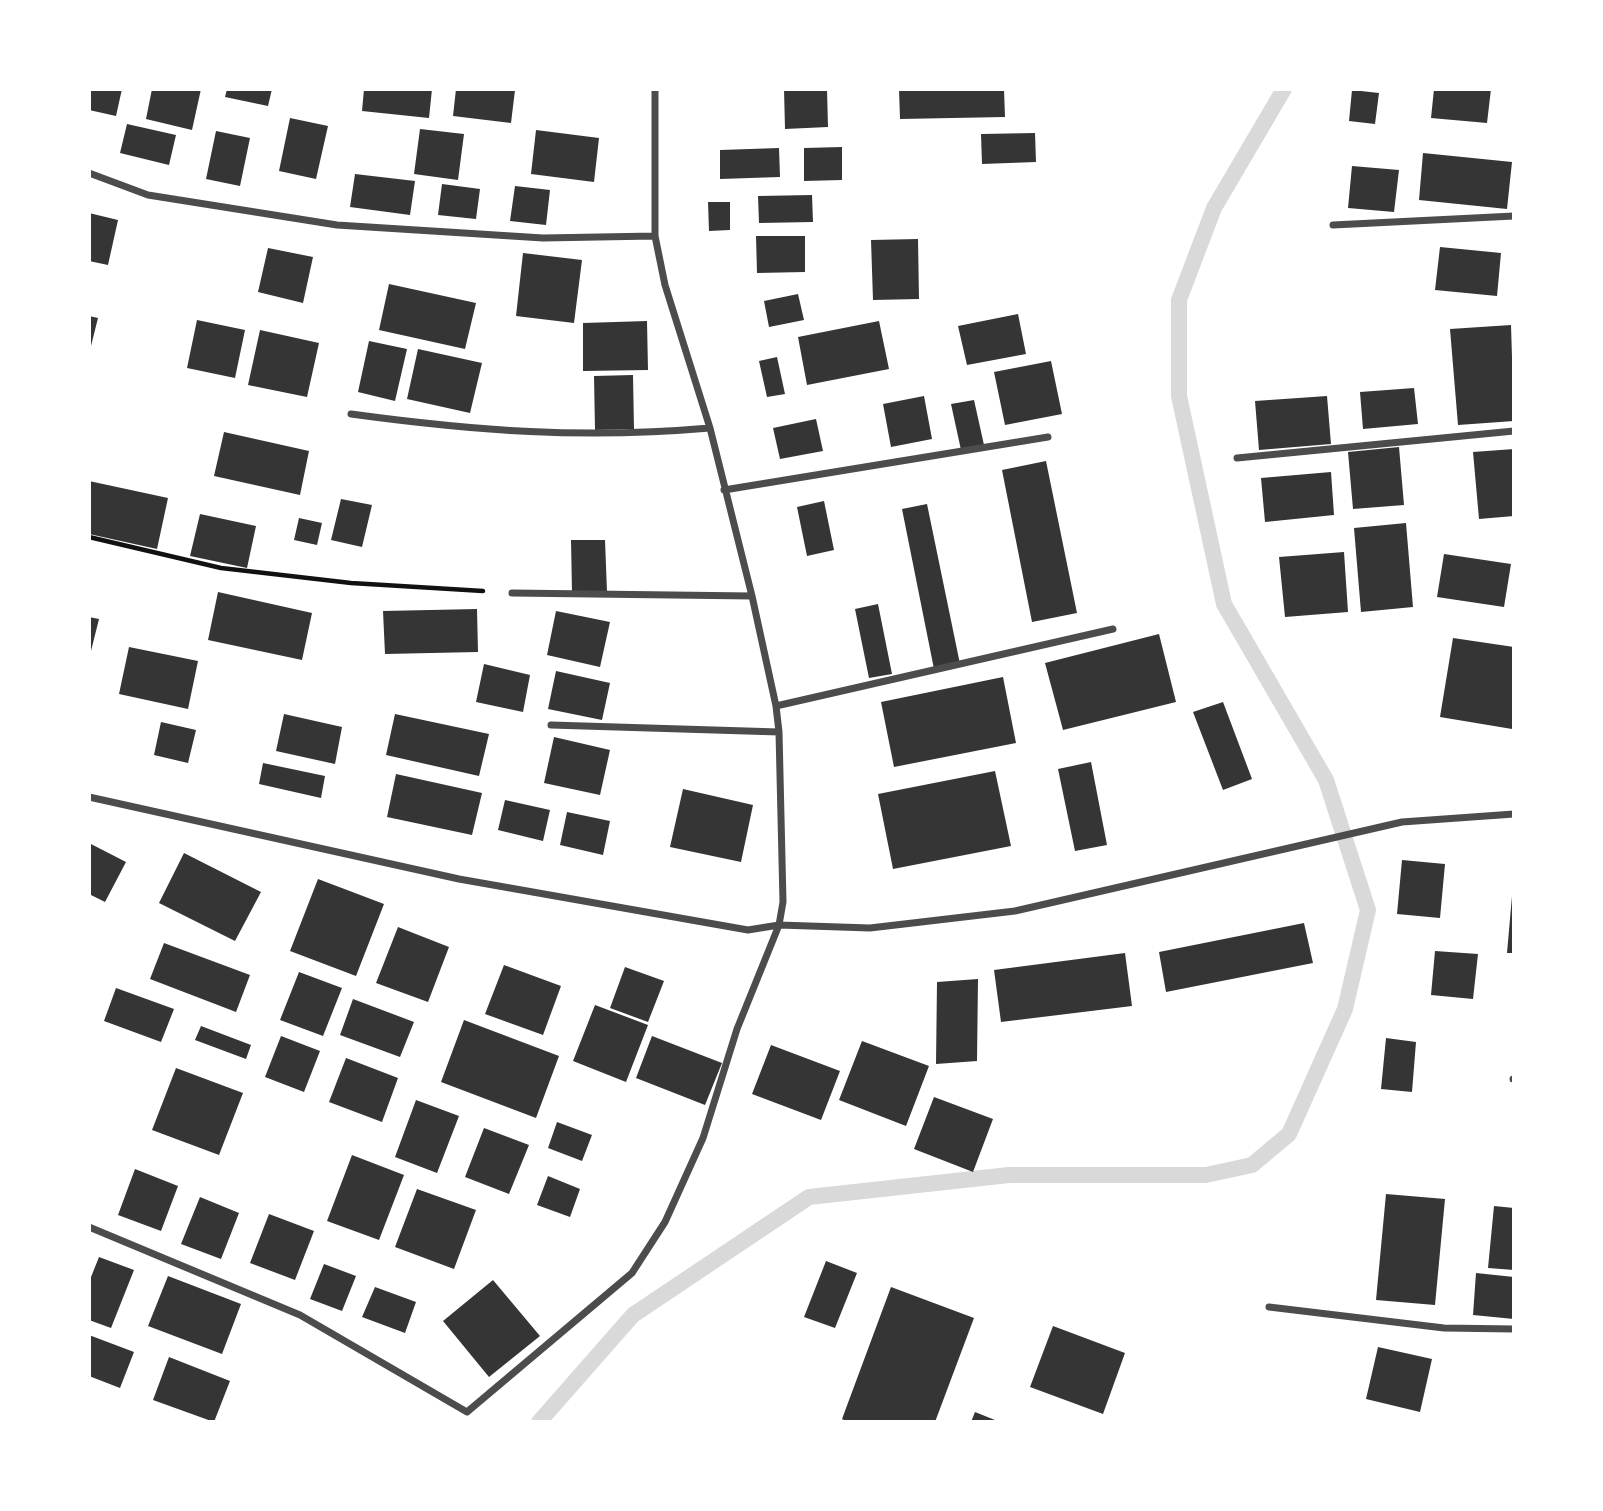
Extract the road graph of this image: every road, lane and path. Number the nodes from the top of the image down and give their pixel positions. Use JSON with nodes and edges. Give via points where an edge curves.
{"nodes":[{"id":1,"x":655,"y":89,"type":"edge"},
{"id":2,"x":89,"y":173,"type":"edge"},
{"id":3,"x":1514,"y":216,"type":"edge"},
{"id":4,"x":1332,"y":225,"type":"dead end"},
{"id":5,"x":655,"y":236,"type":"junction"},
{"id":6,"x":351,"y":414,"type":"dead end"},
{"id":7,"x":710,"y":428,"type":"junction"},
{"id":8,"x":1514,"y":431,"type":"edge"},
{"id":9,"x":1048,"y":437,"type":"dead end"},
{"id":10,"x":1237,"y":458,"type":"dead end"},
{"id":11,"x":723,"y":490,"type":"junction"},
{"id":12,"x":89,"y":537,"type":"edge"},
{"id":13,"x":512,"y":593,"type":"joint"},
{"id":14,"x":752,"y":596,"type":"junction"},
{"id":15,"x":1113,"y":629,"type":"dead end"},
{"id":16,"x":776,"y":706,"type":"junction"},
{"id":17,"x":551,"y":725,"type":"dead end"},
{"id":18,"x":779,"y":732,"type":"junction"},
{"id":19,"x":89,"y":797,"type":"edge"},
{"id":20,"x":1514,"y":814,"type":"edge"},
{"id":21,"x":779,"y":925,"type":"junction"},
{"id":22,"x":89,"y":1227,"type":"edge"},
{"id":23,"x":1269,"y":1307,"type":"dead end"},
{"id":24,"x":1514,"y":1329,"type":"edge"}],
"edges":[{"from":1,"to":5,"type":"street"},
{"from":2,"to":5,"type":"street","via":[[148,195],[337,225],[542,238]]},
{"from":3,"to":4,"type":"street"},
{"from":5,"to":7,"type":"street","via":[[665,285]]},
{"from":6,"to":7,"type":"street","via":[[555,435]]},
{"from":7,"to":11,"type":"street"},
{"from":8,"to":10,"type":"street"},
{"from":9,"to":11,"type":"street"},
{"from":11,"to":14,"type":"street"},
{"from":12,"to":13,"type":"path","via":[[222,568],[351,583]]},
{"from":13,"to":14,"type":"street"},
{"from":14,"to":16,"type":"street"},
{"from":15,"to":16,"type":"street"},
{"from":16,"to":18,"type":"street"},
{"from":17,"to":18,"type":"street"},
{"from":18,"to":21,"type":"street","via":[[783,863]]},
{"from":19,"to":21,"type":"street","via":[[459,879],[748,930]]},
{"from":20,"to":21,"type":"street","via":[[1402,822],[1015,911],[870,928]]},
{"from":21,"to":22,"type":"street","via":[[737,1029],[703,1138],[665,1222],[632,1273],[467,1412],[300,1315]]},
{"from":23,"to":24,"type":"street","via":[[1444,1328]]}]}
